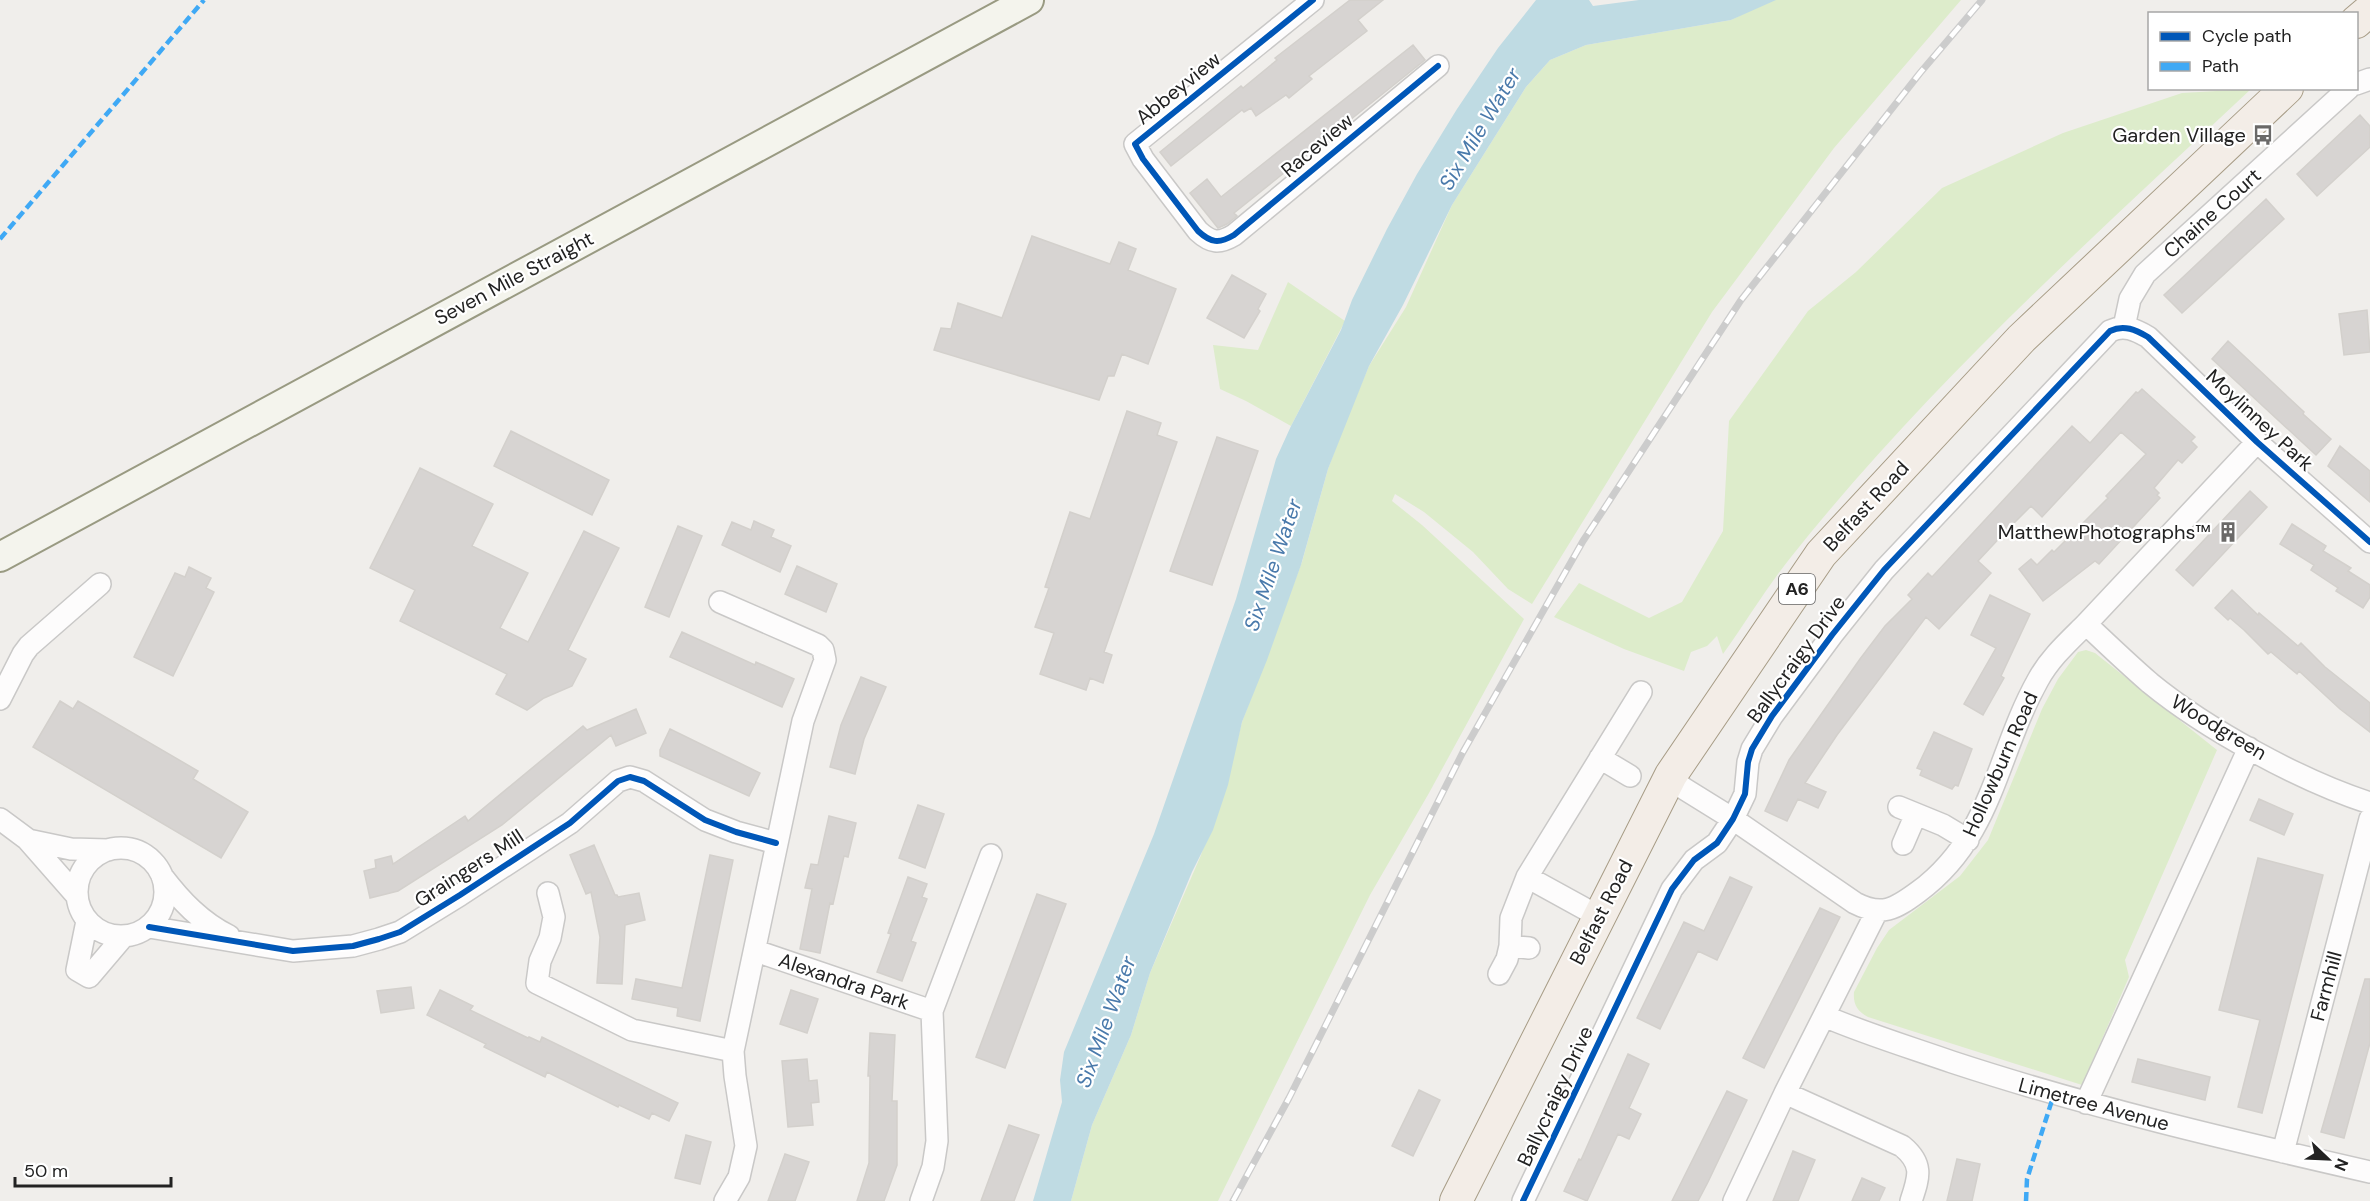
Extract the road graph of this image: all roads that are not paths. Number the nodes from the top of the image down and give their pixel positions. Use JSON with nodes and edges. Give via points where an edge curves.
{"nodes":[{"id":1,"x":1029,"y":0,"type":"edge"},
{"id":2,"x":1313,"y":0,"type":"edge"},
{"id":3,"x":2370,"y":9,"type":"edge"},
{"id":4,"x":2358,"y":20,"type":"edge"},
{"id":5,"x":1438,"y":66,"type":"dead end"},
{"id":6,"x":2284,"y":90,"type":"edge"},
{"id":7,"x":2347,"y":90,"type":"edge"},
{"id":8,"x":1214,"y":242,"type":"joint"},
{"id":9,"x":2124,"y":327,"type":"junction"},
{"id":10,"x":2257,"y":442,"type":"junction"},
{"id":11,"x":2370,"y":542,"type":"edge"},
{"id":12,"x":0,"y":557,"type":"edge"},
{"id":13,"x":100,"y":584,"type":"dead end"},
{"id":14,"x":720,"y":602,"type":"dead end"},
{"id":15,"x":2086,"y":624,"type":"junction"},
{"id":16,"x":1641,"y":692,"type":"dead end"},
{"id":17,"x":0,"y":699,"type":"edge"},
{"id":18,"x":2249,"y":747,"type":"junction"},
{"id":19,"x":1600,"y":758,"type":"junction"},
{"id":20,"x":1671,"y":775,"type":"junction"},
{"id":21,"x":1630,"y":776,"type":"dead end"},
{"id":22,"x":2370,"y":803,"type":"edge"},
{"id":23,"x":0,"y":819,"type":"edge"},
{"id":24,"x":1733,"y":819,"type":"junction"},
{"id":25,"x":2370,"y":819,"type":"edge"},
{"id":26,"x":27,"y":839,"type":"junction"},
{"id":27,"x":1968,"y":840,"type":"junction"},
{"id":28,"x":776,"y":843,"type":"junction"},
{"id":29,"x":1903,"y":844,"type":"dead end"},
{"id":30,"x":108,"y":850,"type":"junction"},
{"id":31,"x":991,"y":855,"type":"dead end"},
{"id":32,"x":162,"y":876,"type":"junction"},
{"id":33,"x":1527,"y":877,"type":"junction"},
{"id":34,"x":548,"y":893,"type":"dead end"},
{"id":35,"x":76,"y":896,"type":"junction"},
{"id":36,"x":1877,"y":911,"type":"junction"},
{"id":37,"x":1599,"y":916,"type":"junction"},
{"id":38,"x":87,"y":921,"type":"junction"},
{"id":39,"x":149,"y":927,"type":"junction"},
{"id":40,"x":123,"y":937,"type":"junction"},
{"id":41,"x":243,"y":943,"type":"junction"},
{"id":42,"x":756,"y":951,"type":"junction"},
{"id":43,"x":1499,"y":974,"type":"dead end"},
{"id":44,"x":932,"y":1011,"type":"junction"},
{"id":45,"x":1824,"y":1016,"type":"junction"},
{"id":46,"x":733,"y":1052,"type":"junction"},
{"id":47,"x":1785,"y":1093,"type":"junction"},
{"id":48,"x":2086,"y":1103,"type":"junction"},
{"id":49,"x":2283,"y":1152,"type":"junction"},
{"id":50,"x":2370,"y":1172,"type":"edge"},
{"id":51,"x":725,"y":1201,"type":"edge"},
{"id":52,"x":921,"y":1201,"type":"edge"},
{"id":53,"x":1456,"y":1201,"type":"edge"},
{"id":54,"x":1523,"y":1201,"type":"edge"},
{"id":55,"x":1734,"y":1201,"type":"edge"},
{"id":56,"x":1911,"y":1201,"type":"edge"}],
"edges":[{"from":1,"to":12,"type":"main road","name":"Seven Mile Straight"},
{"from":2,"to":8,"type":"street","name":"Abbeyview","via":[[1135,144],[1198,231]]},
{"from":3,"to":4,"type":"main road"},
{"from":5,"to":8,"type":"street","name":"Raceview","via":[[1234,235]]},
{"from":6,"to":20,"type":"main road","name":"Belfast Road","number":"A6","via":[[2021,339],[1821,554]]},
{"from":7,"to":9,"type":"street","name":"Chaine Court","via":[[2145,274],[2130,299]]},
{"from":9,"to":10,"type":"street","name":"Moylinney Park","via":[[2154,342]]},
{"from":9,"to":24,"type":"street","name":"Ballycraigy Drive","via":[[2106,335],[1884,570],[1839,626],[1756,742],[1748,762],[1745,794]]},
{"from":10,"to":11,"type":"street","name":"Moylinney Park"},
{"from":10,"to":15,"type":"street","name":"Hollowburn Road"},
{"from":13,"to":17,"type":"street","via":[[23,654]]},
{"from":14,"to":28,"type":"street","via":[[818,645],[825,654],[803,721]]},
{"from":15,"to":18,"type":"street","name":"Woodgreen","via":[[2167,696]]},
{"from":15,"to":27,"type":"street","name":"Hollowburn Road","via":[[2057,652],[2038,680]]},
{"from":16,"to":19,"type":"street"},
{"from":18,"to":22,"type":"street","name":"Woodgreen","via":[[2322,785]]},
{"from":18,"to":48,"type":"street"},
{"from":19,"to":21,"type":"street"},
{"from":19,"to":33,"type":"street"},
{"from":20,"to":24,"type":"street","via":[[1683,788]]},
{"from":20,"to":37,"type":"main road","name":"Belfast Road","number":"A6"},
{"from":23,"to":26,"type":"street"},
{"from":24,"to":36,"type":"street","via":[[1846,898]]},
{"from":24,"to":54,"type":"street","name":"Ballycraigy Drive","via":[[1717,843],[1694,860],[1672,889]]},
{"from":25,"to":49,"type":"street","name":"Farmhill"},
{"from":26,"to":30,"type":"street","via":[[71,849]]},
{"from":26,"to":35,"type":"street"},
{"from":27,"to":29,"type":"street","via":[[1908,810]]},
{"from":27,"to":36,"type":"street","name":"Hollowburn Road","via":[[1924,888],[1901,905]]},
{"from":28,"to":41,"type":"street","name":"Graingers Mill","via":[[720,826],[688,811],[640,779],[624,778],[570,823],[400,932],[366,943],[309,951]]},
{"from":28,"to":42,"type":"street"},
{"from":30,"to":32,"type":"street","via":[[127,849],[146,855]]},
{"from":30,"to":35,"type":"street","via":[[94,856],[84,867]]},
{"from":31,"to":44,"type":"street","name":"Alexandra Park"},
{"from":32,"to":39,"type":"street","via":[[164,903]]},
{"from":32,"to":41,"type":"street","name":"Graingers Mill","via":[[198,916]]},
{"from":33,"to":37,"type":"street"},
{"from":33,"to":43,"type":"street","via":[[1511,918],[1520,947]]},
{"from":34,"to":46,"type":"street","via":[[554,917],[537,983],[632,1030]]},
{"from":35,"to":38,"type":"street"},
{"from":36,"to":45,"type":"street"},
{"from":37,"to":53,"type":"main road","name":"Belfast Road","number":"A6"},
{"from":38,"to":40,"type":"street","via":[[104,933]]},
{"from":38,"to":40,"type":"street","via":[[77,970],[89,978]]},
{"from":39,"to":40,"type":"street"},
{"from":39,"to":41,"type":"street","name":"Graingers Mill"},
{"from":42,"to":44,"type":"street","name":"Alexandra Park"},
{"from":42,"to":46,"type":"street"},
{"from":44,"to":52,"type":"street","name":"Alexandra Park","via":[[937,1141]]},
{"from":45,"to":47,"type":"street"},
{"from":45,"to":48,"type":"street","name":"Limetree Avenue","via":[[2017,1084]]},
{"from":46,"to":51,"type":"street","via":[[746,1146],[738,1177]]},
{"from":47,"to":55,"type":"street"},
{"from":47,"to":56,"type":"street","via":[[1909,1152],[1918,1167]]},
{"from":48,"to":49,"type":"street","name":"Limetree Avenue"},
{"from":49,"to":50,"type":"street","name":"Limetree Avenue"}]}
